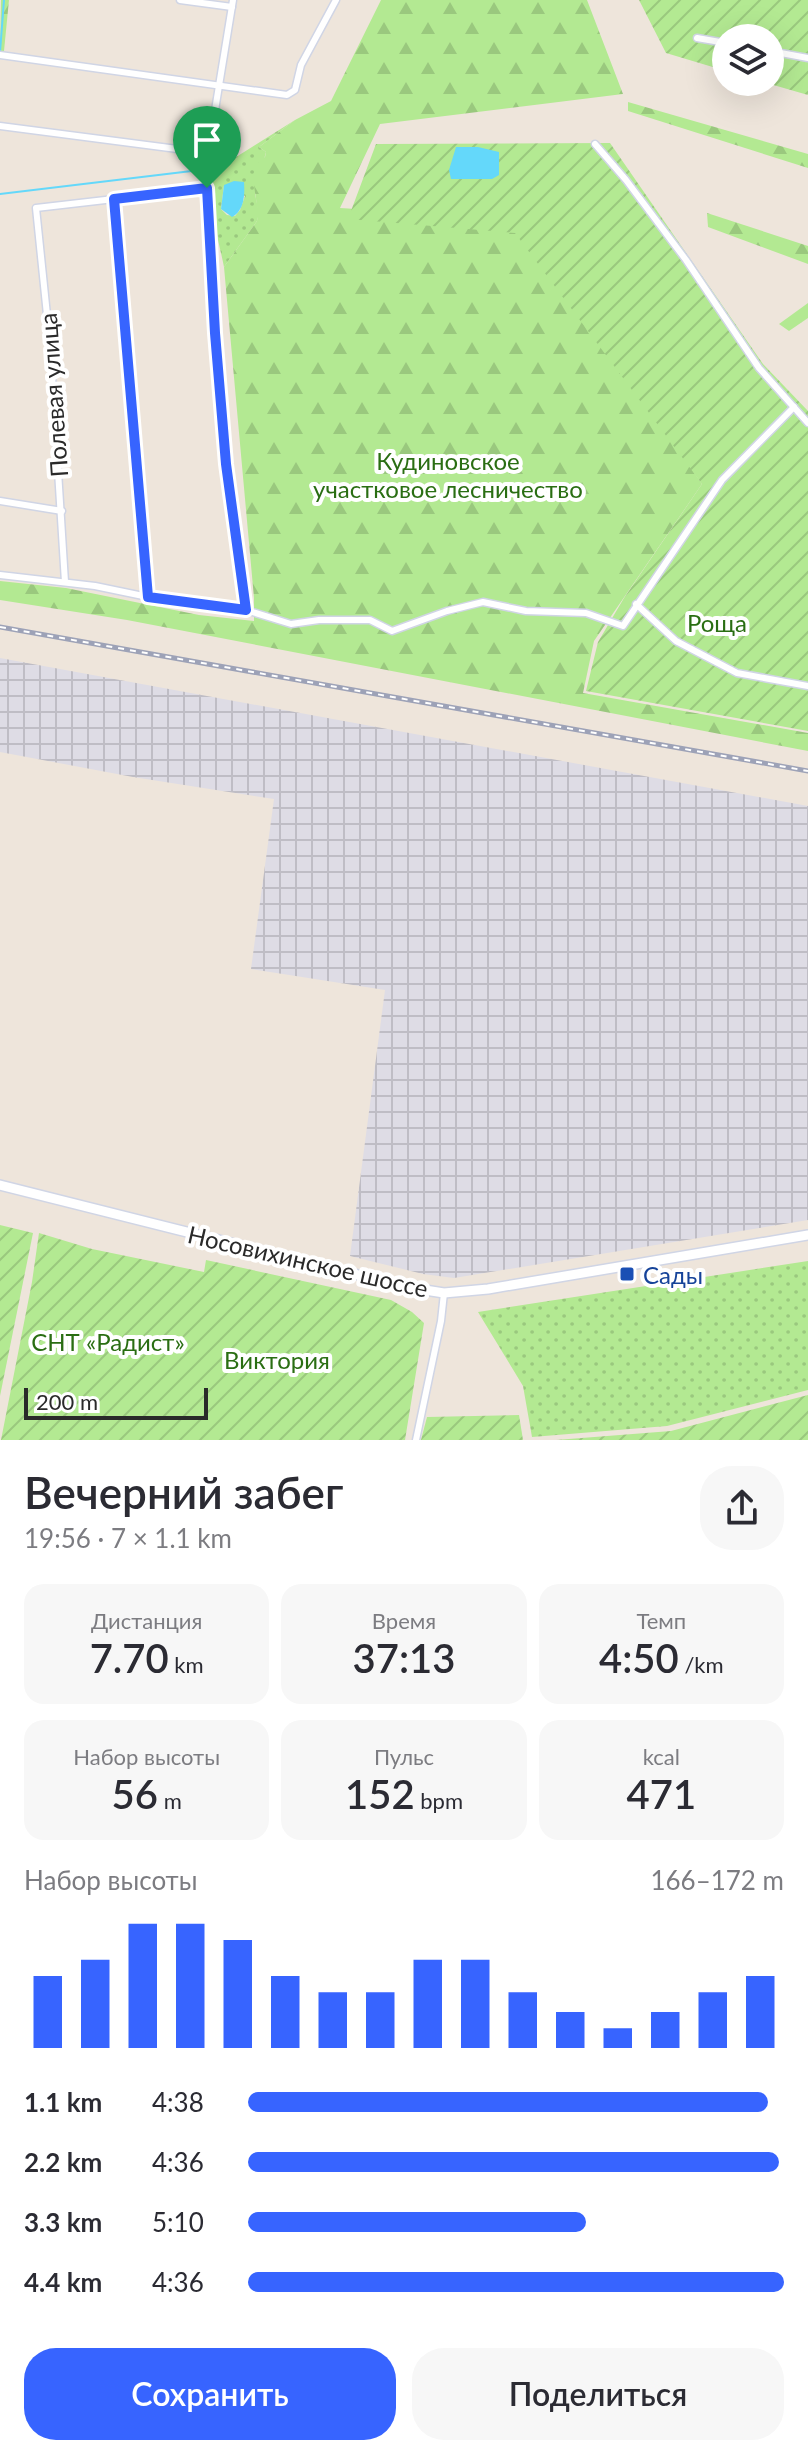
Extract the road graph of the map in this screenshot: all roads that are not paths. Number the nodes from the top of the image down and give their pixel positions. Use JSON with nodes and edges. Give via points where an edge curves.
{"nodes":[{"id":1,"x":180,"y":0,"type":"edge"},
{"id":2,"x":336,"y":0,"type":"edge"},
{"id":3,"x":232,"y":3,"type":"edge"},
{"id":4,"x":697,"y":38,"type":"dead end"},
{"id":5,"x":712,"y":41,"type":"edge"},
{"id":6,"x":784,"y":54,"type":"edge"},
{"id":7,"x":0,"y":55,"type":"edge"},
{"id":8,"x":808,"y":58,"type":"edge"},
{"id":9,"x":220,"y":86,"type":"junction"},
{"id":10,"x":0,"y":126,"type":"edge"},
{"id":11,"x":595,"y":144,"type":"dead end"},
{"id":12,"x":208,"y":153,"type":"junction"},
{"id":13,"x":207,"y":188,"type":"junction"},
{"id":14,"x":114,"y":199,"type":"junction"},
{"id":15,"x":794,"y":407,"type":"junction"},
{"id":16,"x":808,"y":423,"type":"edge"},
{"id":17,"x":0,"y":501,"type":"edge"},
{"id":18,"x":62,"y":511,"type":"junction"},
{"id":19,"x":0,"y":575,"type":"edge"},
{"id":20,"x":65,"y":582,"type":"junction"},
{"id":21,"x":148,"y":597,"type":"junction"},
{"id":22,"x":636,"y":604,"type":"junction"},
{"id":23,"x":246,"y":610,"type":"junction"},
{"id":24,"x":808,"y":686,"type":"edge"},
{"id":25,"x":0,"y":1185,"type":"edge"},
{"id":26,"x":808,"y":1235,"type":"edge"},
{"id":27,"x":444,"y":1293,"type":"junction"},
{"id":28,"x":416,"y":1440,"type":"edge"}],
"edges":[{"from":1,"to":3,"type":"street"},
{"from":2,"to":9,"type":"street","via":[[292,93]]},
{"from":3,"to":9,"type":"street"},
{"from":4,"to":5,"type":"street"},
{"from":6,"to":8,"type":"street"},
{"from":7,"to":9,"type":"street"},
{"from":9,"to":12,"type":"street"},
{"from":10,"to":12,"type":"street"},
{"from":11,"to":15,"type":"street","via":[[686,260],[759,368]]},
{"from":12,"to":13,"type":"street"},
{"from":13,"to":14,"type":"street"},
{"from":13,"to":23,"type":"street","via":[[226,464]]},
{"from":14,"to":18,"type":"street","name":"Полевая улица","via":[[36,208]]},
{"from":14,"to":21,"type":"street"},
{"from":15,"to":16,"type":"street"},
{"from":15,"to":22,"type":"street","via":[[722,480]]},
{"from":17,"to":18,"type":"street"},
{"from":18,"to":20,"type":"street","name":"Полевая улица"},
{"from":19,"to":20,"type":"street"},
{"from":20,"to":21,"type":"street"},
{"from":21,"to":23,"type":"street"},
{"from":22,"to":23,"type":"street","via":[[623,626],[586,613],[526,611],[483,602],[392,631],[370,620],[291,624]]},
{"from":22,"to":24,"type":"street","via":[[676,641],[737,673]]},
{"from":25,"to":27,"type":"main road","name":"Носовихинское шоссе"},
{"from":26,"to":27,"type":"main road","name":"Носовихинское шоссе"},
{"from":27,"to":28,"type":"street"}]}
